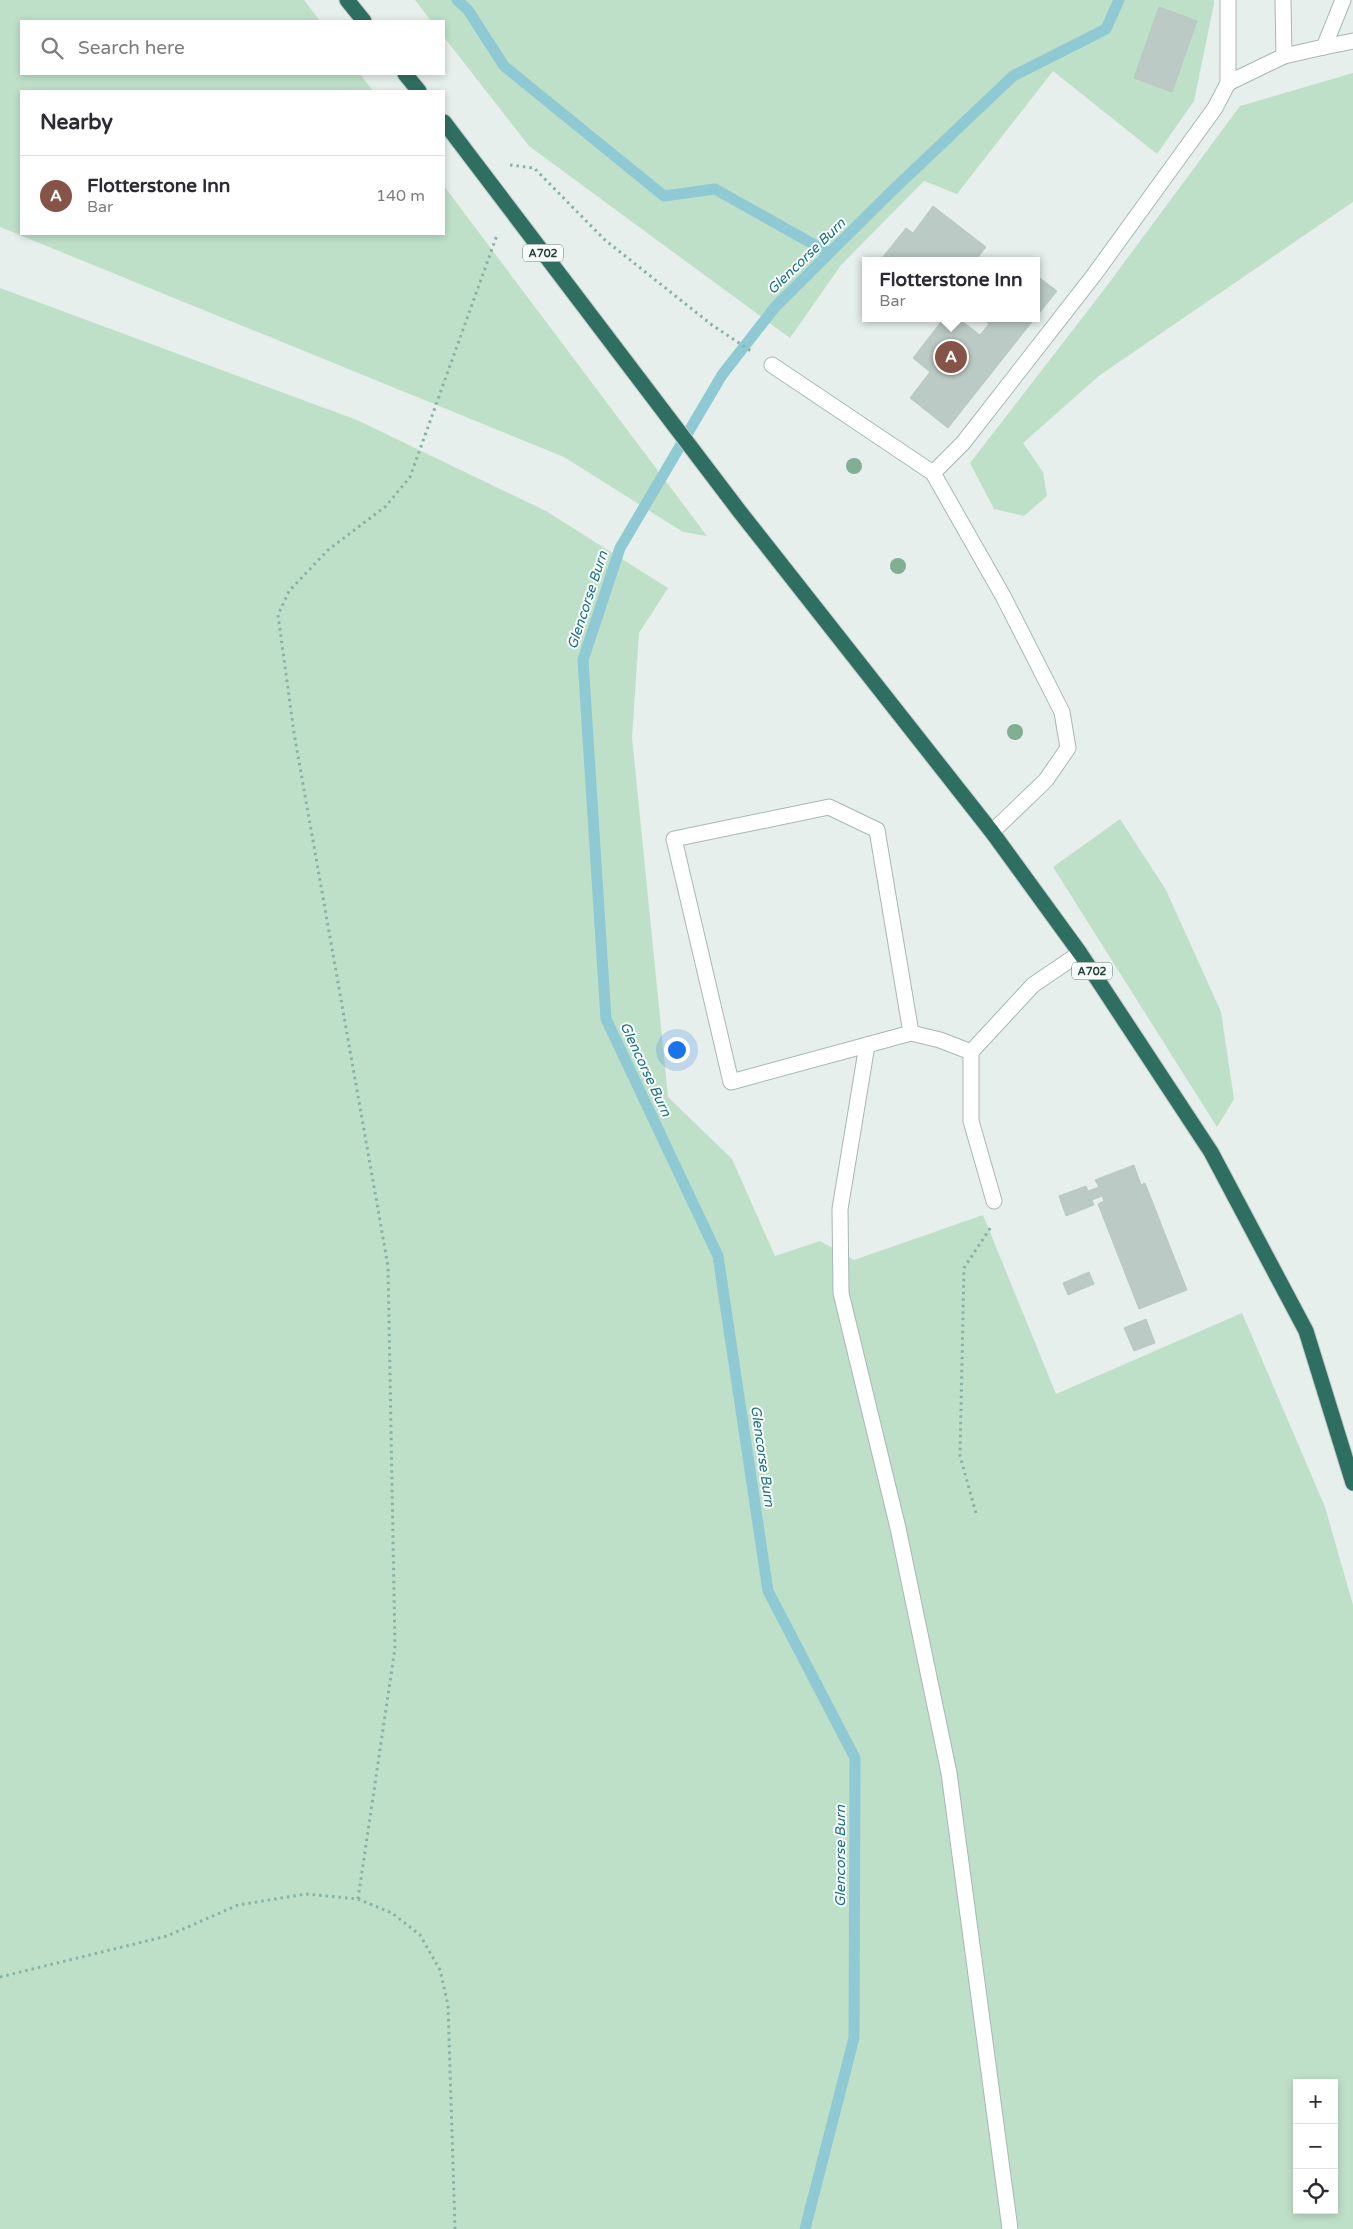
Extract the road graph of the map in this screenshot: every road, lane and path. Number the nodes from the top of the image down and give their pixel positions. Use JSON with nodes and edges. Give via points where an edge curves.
{"nodes":[{"id":1,"x":347,"y":0,"type":"edge"},
{"id":2,"x":1228,"y":0,"type":"edge"},
{"id":3,"x":1283,"y":0,"type":"edge"},
{"id":4,"x":1342,"y":0,"type":"edge"},
{"id":5,"x":363,"y":20,"type":"edge"},
{"id":6,"x":1353,"y":42,"type":"edge"},
{"id":7,"x":1324,"y":47,"type":"junction"},
{"id":8,"x":1284,"y":56,"type":"junction"},
{"id":9,"x":407,"y":75,"type":"edge"},
{"id":10,"x":1228,"y":84,"type":"junction"},
{"id":11,"x":418,"y":90,"type":"edge"},
{"id":12,"x":445,"y":123,"type":"edge"},
{"id":13,"x":475,"y":162,"type":"junction"},
{"id":14,"x":508,"y":206,"type":"junction"},
{"id":15,"x":772,"y":365,"type":"joint"},
{"id":16,"x":933,"y":473,"type":"junction"},
{"id":17,"x":992,"y":832,"type":"junction"},
{"id":18,"x":1080,"y":953,"type":"junction"},
{"id":19,"x":911,"y":1033,"type":"junction"},
{"id":20,"x":867,"y":1045,"type":"junction"},
{"id":21,"x":970,"y":1052,"type":"junction"},
{"id":22,"x":994,"y":1201,"type":"dead end"},
{"id":23,"x":995,"y":1223,"type":"dead end"},
{"id":24,"x":1353,"y":1483,"type":"edge"},
{"id":25,"x":976,"y":1513,"type":"dead end"},
{"id":26,"x":358,"y":1899,"type":"junction"},
{"id":27,"x":0,"y":1978,"type":"edge"},
{"id":28,"x":456,"y":2229,"type":"edge"},
{"id":29,"x":1010,"y":2229,"type":"edge"}],
"edges":[{"from":1,"to":5,"type":"highway"},
{"from":2,"to":10,"type":"lane"},
{"from":3,"to":8,"type":"lane"},
{"from":4,"to":7,"type":"lane"},
{"from":6,"to":7,"type":"lane"},
{"from":7,"to":8,"type":"lane"},
{"from":8,"to":10,"type":"lane"},
{"from":9,"to":11,"type":"highway"},
{"from":10,"to":16,"type":"lane","via":[[1094,275],[963,443]]},
{"from":12,"to":13,"type":"highway","number":"A702"},
{"from":13,"to":14,"type":"highway","number":"A702"},
{"from":13,"to":15,"type":"path","via":[[534,168],[604,240],[712,325]]},
{"from":14,"to":17,"type":"highway","number":"A702","via":[[740,512]]},
{"from":14,"to":26,"type":"path","via":[[410,477],[386,506],[328,550],[289,591],[278,615],[294,733],[388,1266],[395,1648]]},
{"from":15,"to":16,"type":"lane"},
{"from":16,"to":17,"type":"lane","via":[[1003,596],[1062,712],[1068,748],[1046,780]]},
{"from":17,"to":18,"type":"highway","number":"A702"},
{"from":18,"to":21,"type":"lane","via":[[1034,985]]},
{"from":18,"to":24,"type":"highway","number":"A702","via":[[1211,1152],[1306,1331]]},
{"from":19,"to":20,"type":"lane"},
{"from":19,"to":20,"type":"lane","via":[[877,830],[829,807],[674,839],[732,1082]]},
{"from":19,"to":21,"type":"lane"},
{"from":20,"to":29,"type":"lane","via":[[840,1209],[842,1293],[898,1528],[948,1773]]},
{"from":21,"to":22,"type":"lane","via":[[971,1121]]},
{"from":23,"to":25,"type":"path","via":[[964,1268],[960,1456]]},
{"from":26,"to":27,"type":"path","via":[[306,1894],[238,1905],[167,1936]]},
{"from":26,"to":28,"type":"path","via":[[392,1913],[420,1935],[440,1970],[448,2005]]}]}
